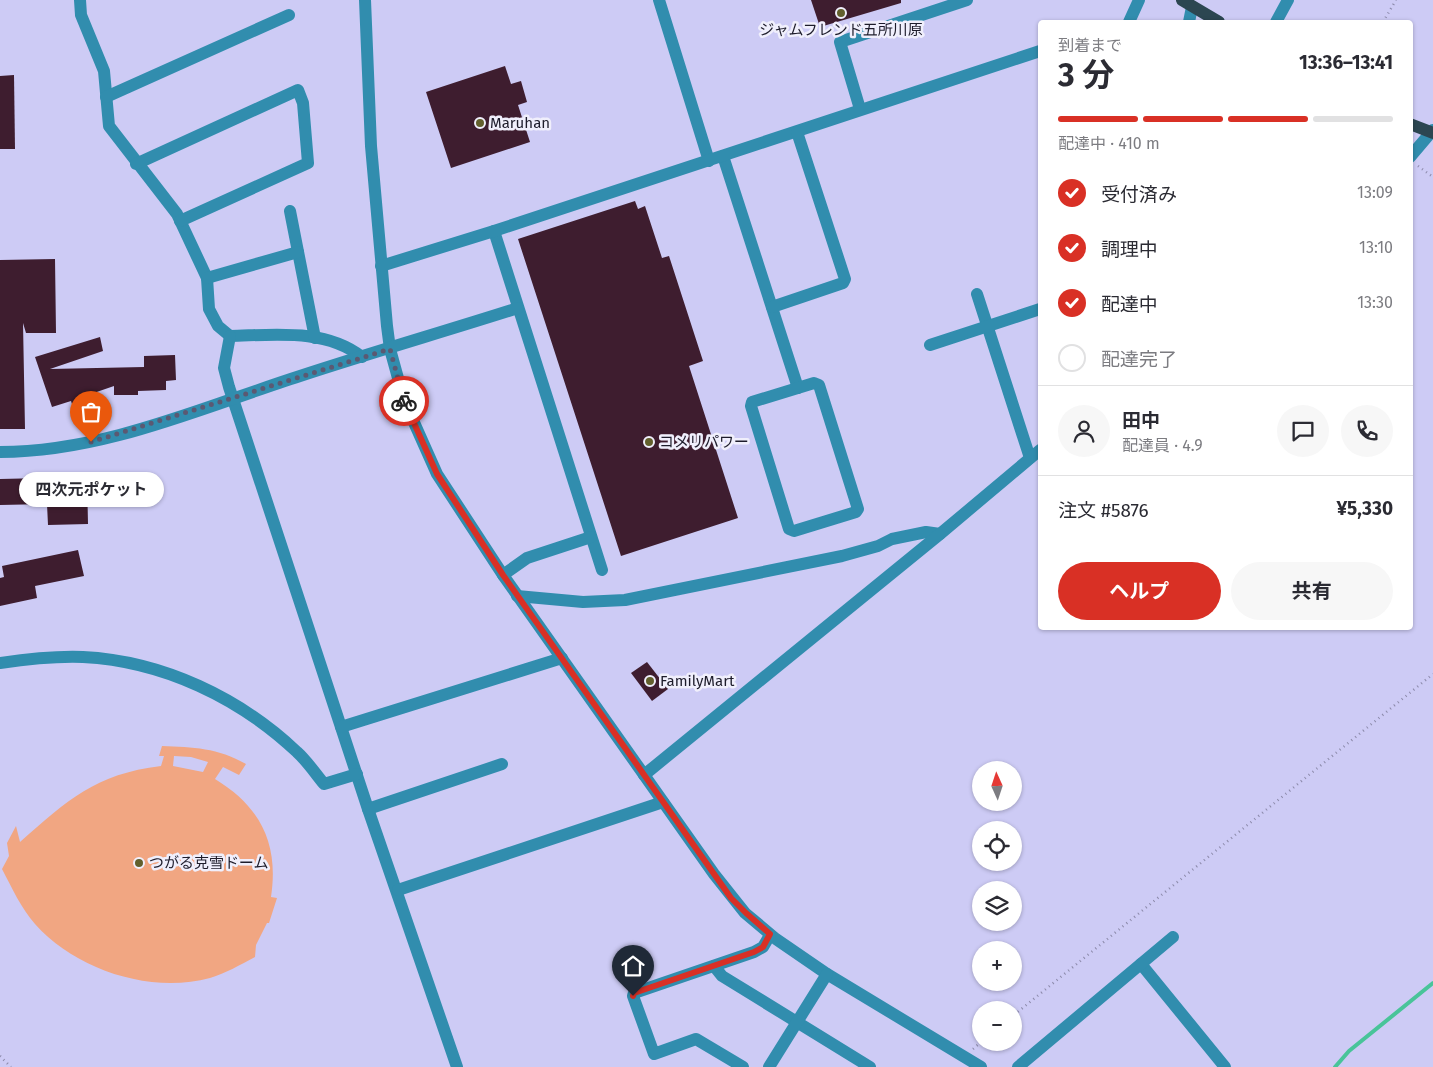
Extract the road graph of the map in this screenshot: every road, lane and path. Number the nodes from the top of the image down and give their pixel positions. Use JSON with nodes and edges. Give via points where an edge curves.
{"nodes":[{"id":1,"x":80,"y":0,"type":"edge"},
{"id":2,"x":365,"y":0,"type":"edge"},
{"id":3,"x":658,"y":0,"type":"edge"},
{"id":4,"x":1139,"y":0,"type":"edge"},
{"id":5,"x":1288,"y":0,"type":"edge"},
{"id":6,"x":1396,"y":0,"type":"edge"},
{"id":7,"x":961,"y":1,"type":"edge"},
{"id":8,"x":1187,"y":3,"type":"edge"},
{"id":9,"x":289,"y":15,"type":"dead end"},
{"id":10,"x":1130,"y":20,"type":"edge"},
{"id":11,"x":1189,"y":20,"type":"edge"},
{"id":12,"x":1216,"y":20,"type":"edge"},
{"id":13,"x":1277,"y":20,"type":"edge"},
{"id":14,"x":1384,"y":20,"type":"edge"},
{"id":15,"x":1038,"y":52,"type":"edge"},
{"id":16,"x":106,"y":98,"type":"junction"},
{"id":17,"x":860,"y":110,"type":"junction"},
{"id":18,"x":1413,"y":125,"type":"edge"},
{"id":19,"x":797,"y":132,"type":"junction"},
{"id":20,"x":1433,"y":132,"type":"edge"},
{"id":21,"x":723,"y":156,"type":"junction"},
{"id":22,"x":709,"y":161,"type":"junction"},
{"id":23,"x":1414,"y":161,"type":"edge"},
{"id":24,"x":136,"y":164,"type":"junction"},
{"id":25,"x":1433,"y":176,"type":"edge"},
{"id":26,"x":290,"y":211,"type":"dead end"},
{"id":27,"x":180,"y":221,"type":"junction"},
{"id":28,"x":494,"y":231,"type":"junction"},
{"id":29,"x":298,"y":252,"type":"junction"},
{"id":30,"x":381,"y":266,"type":"junction"},
{"id":31,"x":206,"y":278,"type":"junction"},
{"id":32,"x":977,"y":294,"type":"dead end"},
{"id":33,"x":772,"y":307,"type":"junction"},
{"id":34,"x":518,"y":308,"type":"junction"},
{"id":35,"x":1038,"y":310,"type":"edge"},
{"id":36,"x":988,"y":327,"type":"junction"},
{"id":37,"x":230,"y":336,"type":"junction"},
{"id":38,"x":315,"y":338,"type":"junction"},
{"id":39,"x":930,"y":345,"type":"dead end"},
{"id":40,"x":390,"y":349,"type":"junction"},
{"id":41,"x":362,"y":357,"type":"junction"},
{"id":42,"x":798,"y":388,"type":"junction"},
{"id":43,"x":234,"y":399,"type":"junction"},
{"id":44,"x":0,"y":452,"type":"edge"},
{"id":45,"x":1035,"y":454,"type":"edge"},
{"id":46,"x":940,"y":534,"type":"junction"},
{"id":47,"x":591,"y":537,"type":"junction"},
{"id":48,"x":602,"y":570,"type":"dead end"},
{"id":49,"x":503,"y":575,"type":"junction"},
{"id":50,"x":517,"y":596,"type":"junction"},
{"id":51,"x":562,"y":658,"type":"junction"},
{"id":52,"x":0,"y":663,"type":"edge"},
{"id":53,"x":1433,"y":674,"type":"edge"},
{"id":54,"x":341,"y":726,"type":"junction"},
{"id":55,"x":502,"y":764,"type":"dead end"},
{"id":56,"x":357,"y":774,"type":"junction"},
{"id":57,"x":644,"y":775,"type":"junction"},
{"id":58,"x":663,"y":802,"type":"junction"},
{"id":59,"x":368,"y":809,"type":"junction"},
{"id":60,"x":398,"y":890,"type":"junction"},
{"id":61,"x":770,"y":934,"type":"junction"},
{"id":62,"x":1173,"y":938,"type":"dead end"},
{"id":63,"x":1141,"y":964,"type":"junction"},
{"id":64,"x":714,"y":966,"type":"junction"},
{"id":65,"x":827,"y":974,"type":"junction"},
{"id":66,"x":1022,"y":1008,"type":"edge"},
{"id":67,"x":797,"y":1022,"type":"junction"},
{"id":68,"x":0,"y":1056,"type":"edge"},
{"id":69,"x":961,"y":1061,"type":"edge"},
{"id":70,"x":736,"y":1065,"type":"edge"},
{"id":71,"x":11,"y":1067,"type":"edge"},
{"id":72,"x":457,"y":1067,"type":"edge"},
{"id":73,"x":769,"y":1067,"type":"edge"},
{"id":74,"x":870,"y":1067,"type":"edge"},
{"id":75,"x":981,"y":1067,"type":"edge"},
{"id":76,"x":1018,"y":1067,"type":"edge"},
{"id":77,"x":1225,"y":1067,"type":"edge"}],
"edges":[{"from":1,"to":16,"type":"street","via":[[81,15],[104,71]]},
{"from":2,"to":30,"type":"street"},
{"from":3,"to":22,"type":"street"},
{"from":4,"to":10,"type":"street"},
{"from":5,"to":13,"type":"street"},
{"from":6,"to":14,"type":"path"},
{"from":7,"to":17,"type":"street","via":[[840,42]]},
{"from":8,"to":11,"type":"street"},
{"from":8,"to":12,"type":"main road"},
{"from":9,"to":16,"type":"street"},
{"from":15,"to":17,"type":"street"},
{"from":16,"to":24,"type":"street","via":[[109,126]]},
{"from":17,"to":19,"type":"street"},
{"from":18,"to":20,"type":"main road"},
{"from":19,"to":21,"type":"street"},
{"from":19,"to":33,"type":"street","via":[[845,279],[843,283]]},
{"from":20,"to":23,"type":"street"},
{"from":21,"to":22,"type":"street"},
{"from":21,"to":33,"type":"street"},
{"from":22,"to":28,"type":"street"},
{"from":23,"to":25,"type":"path"},
{"from":24,"to":27,"type":"street"},
{"from":24,"to":27,"type":"street","via":[[298,90],[303,102],[308,163]]},
{"from":26,"to":29,"type":"street"},
{"from":27,"to":31,"type":"street"},
{"from":28,"to":30,"type":"street"},
{"from":28,"to":34,"type":"street"},
{"from":29,"to":31,"type":"street"},
{"from":29,"to":38,"type":"street"},
{"from":30,"to":40,"type":"street"},
{"from":31,"to":37,"type":"street","via":[[210,309],[218,326]]},
{"from":32,"to":36,"type":"street"},
{"from":33,"to":42,"type":"street"},
{"from":34,"to":40,"type":"street"},
{"from":34,"to":47,"type":"street"},
{"from":35,"to":36,"type":"street"},
{"from":36,"to":39,"type":"street"},
{"from":36,"to":45,"type":"street"},
{"from":37,"to":38,"type":"street","via":[[292,334]]},
{"from":37,"to":43,"type":"street","via":[[224,368]]},
{"from":38,"to":41,"type":"street","via":[[348,346]]},
{"from":40,"to":41,"type":"street"},
{"from":40,"to":49,"type":"street","via":[[404,400],[437,474]]},
{"from":41,"to":43,"type":"street"},
{"from":42,"to":42,"type":"street","via":[[814,383],[819,385],[858,508],[856,512],[794,531],[790,529],[751,406],[752,402]]},
{"from":43,"to":44,"type":"street","via":[[73,447]]},
{"from":43,"to":54,"type":"street"},
{"from":45,"to":46,"type":"street"},
{"from":46,"to":50,"type":"street","via":[[926,532],[892,538],[878,546],[842,556],[625,600],[583,602]]},
{"from":46,"to":57,"type":"street"},
{"from":47,"to":48,"type":"street"},
{"from":47,"to":49,"type":"street","via":[[528,558]]},
{"from":49,"to":50,"type":"street"},
{"from":50,"to":51,"type":"street"},
{"from":51,"to":54,"type":"street"},
{"from":51,"to":57,"type":"street"},
{"from":52,"to":56,"type":"street","via":[[83,657],[129,663],[170,674],[209,690],[272,729],[299,753],[324,784]]},
{"from":53,"to":66,"type":"path"},
{"from":54,"to":56,"type":"street"},
{"from":55,"to":59,"type":"street"},
{"from":56,"to":59,"type":"street"},
{"from":57,"to":58,"type":"street"},
{"from":58,"to":60,"type":"street"},
{"from":58,"to":61,"type":"street","via":[[731,898]]},
{"from":59,"to":60,"type":"street"},
{"from":60,"to":72,"type":"street"},
{"from":61,"to":64,"type":"street","via":[[763,947]]},
{"from":61,"to":65,"type":"street"},
{"from":62,"to":63,"type":"street"},
{"from":63,"to":76,"type":"street"},
{"from":63,"to":77,"type":"street"},
{"from":64,"to":67,"type":"street","via":[[722,976]]},
{"from":64,"to":70,"type":"street","via":[[633,996],[651,1052],[654,1054],[696,1039]]},
{"from":65,"to":67,"type":"street"},
{"from":65,"to":69,"type":"street"},
{"from":67,"to":73,"type":"street"},
{"from":67,"to":74,"type":"street"},
{"from":68,"to":71,"type":"path"},
{"from":69,"to":75,"type":"street"}]}
